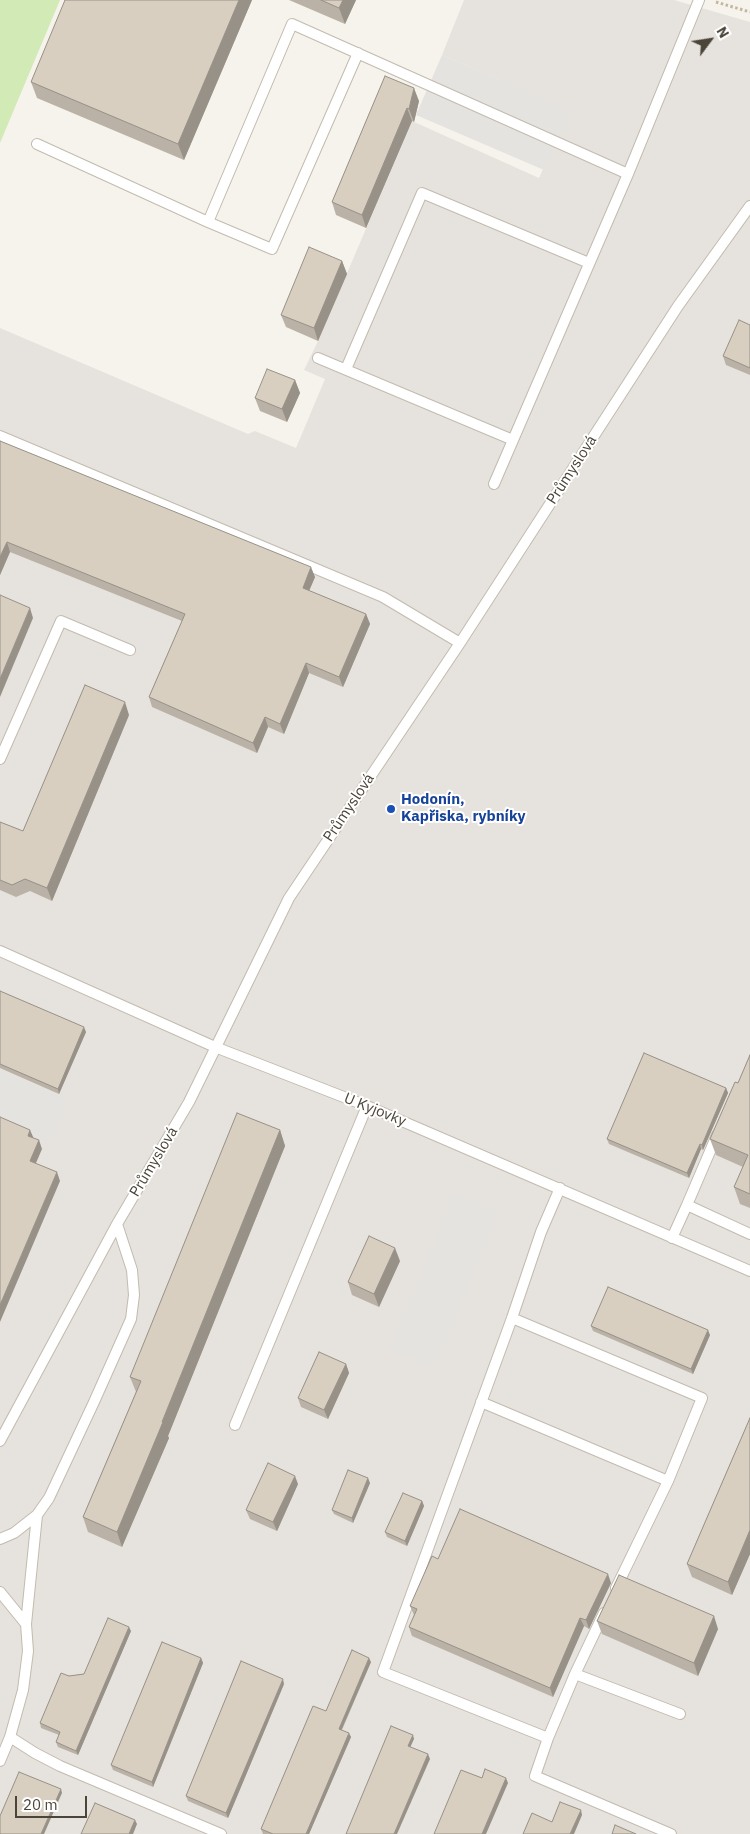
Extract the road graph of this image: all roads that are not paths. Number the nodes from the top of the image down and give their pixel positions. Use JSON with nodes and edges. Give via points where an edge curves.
{"nodes":[{"id":1,"x":699,"y":0,"type":"edge"},
{"id":2,"x":358,"y":53,"type":"junction"},
{"id":3,"x":37,"y":144,"type":"dead end"},
{"id":4,"x":628,"y":174,"type":"junction"},
{"id":5,"x":750,"y":206,"type":"edge"},
{"id":6,"x":208,"y":222,"type":"junction"},
{"id":7,"x":589,"y":262,"type":"junction"},
{"id":8,"x":318,"y":358,"type":"dead end"},
{"id":9,"x":346,"y":369,"type":"junction"},
{"id":10,"x":0,"y":436,"type":"edge"},
{"id":11,"x":513,"y":440,"type":"junction"},
{"id":12,"x":494,"y":484,"type":"dead end"},
{"id":13,"x":460,"y":643,"type":"junction"},
{"id":14,"x":130,"y":650,"type":"dead end"},
{"id":15,"x":0,"y":759,"type":"edge"},
{"id":16,"x":0,"y":951,"type":"edge"},
{"id":17,"x":215,"y":1047,"type":"junction"},
{"id":18,"x":366,"y":1106,"type":"junction"},
{"id":19,"x":722,"y":1123,"type":"edge"},
{"id":20,"x":560,"y":1188,"type":"junction"},
{"id":21,"x":687,"y":1205,"type":"junction"},
{"id":22,"x":117,"y":1224,"type":"junction"},
{"id":23,"x":750,"y":1234,"type":"edge"},
{"id":24,"x":672,"y":1238,"type":"junction"},
{"id":25,"x":750,"y":1271,"type":"edge"},
{"id":26,"x":512,"y":1318,"type":"junction"},
{"id":27,"x":481,"y":1402,"type":"junction"},
{"id":28,"x":235,"y":1425,"type":"dead end"},
{"id":29,"x":0,"y":1441,"type":"edge"},
{"id":30,"x":668,"y":1481,"type":"junction"},
{"id":31,"x":37,"y":1515,"type":"junction"},
{"id":32,"x":0,"y":1539,"type":"edge"},
{"id":33,"x":0,"y":1592,"type":"edge"},
{"id":34,"x":26,"y":1624,"type":"junction"},
{"id":35,"x":575,"y":1674,"type":"junction"},
{"id":36,"x":680,"y":1714,"type":"dead end"},
{"id":37,"x":10,"y":1737,"type":"junction"},
{"id":38,"x":548,"y":1738,"type":"junction"},
{"id":39,"x":0,"y":1761,"type":"edge"},
{"id":40,"x":221,"y":1834,"type":"edge"},
{"id":41,"x":671,"y":1834,"type":"edge"}],
"edges":[{"from":1,"to":4,"type":"lane"},
{"from":2,"to":4,"type":"lane"},
{"from":2,"to":6,"type":"lane","via":[[272,249]]},
{"from":2,"to":6,"type":"lane","via":[[292,24]]},
{"from":3,"to":6,"type":"lane"},
{"from":4,"to":7,"type":"lane"},
{"from":5,"to":13,"type":"lane","name":"Průmyslová","via":[[678,306]]},
{"from":7,"to":9,"type":"lane","via":[[422,193]]},
{"from":7,"to":11,"type":"lane"},
{"from":8,"to":9,"type":"lane"},
{"from":9,"to":11,"type":"lane"},
{"from":10,"to":13,"type":"lane","via":[[384,597]]},
{"from":11,"to":12,"type":"lane"},
{"from":13,"to":17,"type":"lane","name":"Průmyslová","via":[[289,898]]},
{"from":14,"to":15,"type":"lane","via":[[60,621]]},
{"from":16,"to":17,"type":"lane","name":"U Kyjovky"},
{"from":17,"to":18,"type":"lane","name":"U Kyjovky"},
{"from":17,"to":22,"type":"lane","name":"Průmyslová","via":[[189,1102]]},
{"from":18,"to":20,"type":"lane","name":"U Kyjovky"},
{"from":18,"to":28,"type":"lane"},
{"from":19,"to":21,"type":"lane"},
{"from":20,"to":24,"type":"lane","name":"U Kyjovky"},
{"from":20,"to":26,"type":"lane","via":[[541,1232]]},
{"from":21,"to":23,"type":"lane"},
{"from":21,"to":24,"type":"lane"},
{"from":22,"to":29,"type":"lane","name":"Průmyslová"},
{"from":22,"to":31,"type":"lane","via":[[132,1270],[131,1320],[49,1498]]},
{"from":24,"to":25,"type":"lane","name":"U Kyjovky"},
{"from":26,"to":27,"type":"lane"},
{"from":26,"to":30,"type":"lane","via":[[702,1398]]},
{"from":27,"to":30,"type":"lane"},
{"from":27,"to":38,"type":"lane","via":[[384,1672]]},
{"from":30,"to":35,"type":"lane"},
{"from":31,"to":32,"type":"lane","via":[[14,1533]]},
{"from":31,"to":34,"type":"lane"},
{"from":33,"to":34,"type":"lane"},
{"from":34,"to":37,"type":"lane","via":[[28,1651],[23,1690]]},
{"from":35,"to":36,"type":"lane"},
{"from":35,"to":38,"type":"lane"},
{"from":37,"to":39,"type":"lane"},
{"from":37,"to":40,"type":"lane","via":[[60,1766]]},
{"from":38,"to":41,"type":"lane","via":[[536,1776]]}]}
